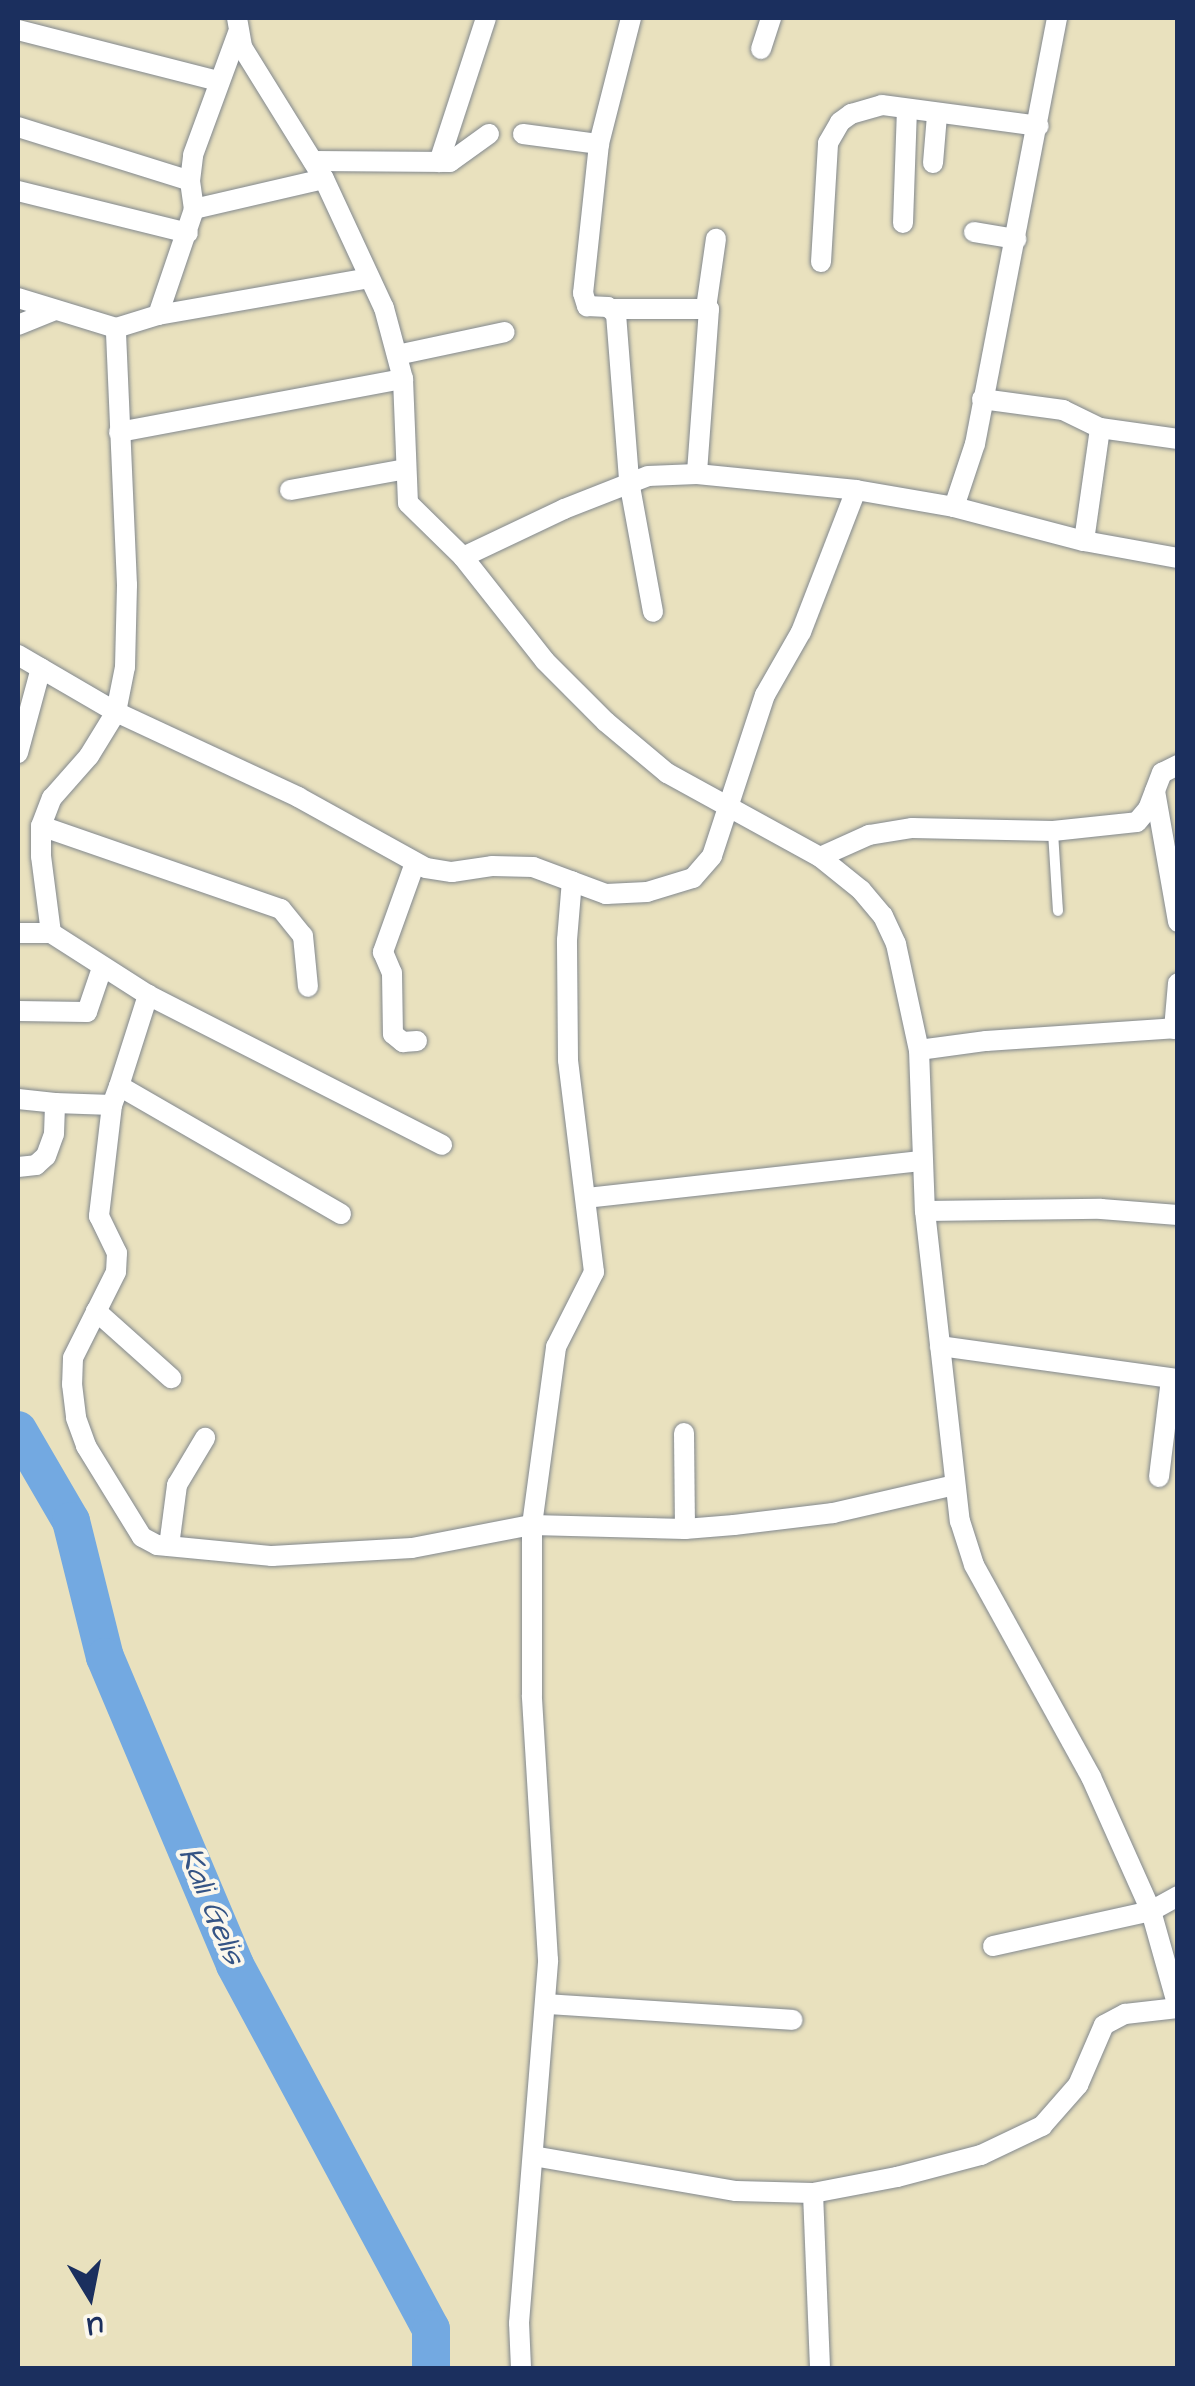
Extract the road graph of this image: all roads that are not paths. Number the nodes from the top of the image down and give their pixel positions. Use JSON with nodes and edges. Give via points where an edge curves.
{"nodes":[{"id":1,"x":486,"y":18,"type":"edge"},
{"id":2,"x":631,"y":18,"type":"edge"},
{"id":3,"x":771,"y":18,"type":"edge"},
{"id":4,"x":1058,"y":18,"type":"edge"},
{"id":5,"x":238,"y":25,"type":"edge"},
{"id":6,"x":18,"y":30,"type":"edge"},
{"id":7,"x":761,"y":49,"type":"dead end"},
{"id":8,"x":218,"y":81,"type":"junction"},
{"id":9,"x":908,"y":110,"type":"junction"},
{"id":10,"x":937,"y":114,"type":"junction"},
{"id":11,"x":1039,"y":126,"type":"junction"},
{"id":12,"x":18,"y":128,"type":"edge"},
{"id":13,"x":488,"y":134,"type":"dead end"},
{"id":14,"x":523,"y":134,"type":"dead end"},
{"id":15,"x":599,"y":144,"type":"junction"},
{"id":16,"x":439,"y":162,"type":"junction"},
{"id":17,"x":934,"y":164,"type":"dead end"},
{"id":18,"x":319,"y":170,"type":"junction"},
{"id":19,"x":190,"y":181,"type":"junction"},
{"id":20,"x":18,"y":191,"type":"edge"},
{"id":21,"x":194,"y":208,"type":"junction"},
{"id":22,"x":902,"y":223,"type":"dead end"},
{"id":23,"x":974,"y":232,"type":"dead end"},
{"id":24,"x":188,"y":233,"type":"junction"},
{"id":25,"x":716,"y":239,"type":"dead end"},
{"id":26,"x":1016,"y":239,"type":"junction"},
{"id":27,"x":821,"y":262,"type":"dead end"},
{"id":28,"x":370,"y":278,"type":"junction"},
{"id":29,"x":18,"y":298,"type":"edge"},
{"id":30,"x":706,"y":308,"type":"junction"},
{"id":31,"x":613,"y":309,"type":"junction"},
{"id":32,"x":55,"y":310,"type":"junction"},
{"id":33,"x":158,"y":315,"type":"junction"},
{"id":34,"x":18,"y":325,"type":"edge"},
{"id":35,"x":116,"y":328,"type":"junction"},
{"id":36,"x":505,"y":332,"type":"dead end"},
{"id":37,"x":397,"y":355,"type":"junction"},
{"id":38,"x":404,"y":379,"type":"junction"},
{"id":39,"x":982,"y":398,"type":"junction"},
{"id":40,"x":1100,"y":428,"type":"junction"},
{"id":41,"x":120,"y":432,"type":"junction"},
{"id":42,"x":1178,"y":439,"type":"edge"},
{"id":43,"x":405,"y":469,"type":"junction"},
{"id":44,"x":697,"y":474,"type":"junction"},
{"id":45,"x":629,"y":481,"type":"junction"},
{"id":46,"x":290,"y":490,"type":"dead end"},
{"id":47,"x":856,"y":490,"type":"junction"},
{"id":48,"x":954,"y":507,"type":"junction"},
{"id":49,"x":1084,"y":541,"type":"junction"},
{"id":50,"x":463,"y":557,"type":"junction"},
{"id":51,"x":1178,"y":558,"type":"edge"},
{"id":52,"x":654,"y":612,"type":"dead end"},
{"id":53,"x":18,"y":655,"type":"edge"},
{"id":54,"x":41,"y":668,"type":"junction"},
{"id":55,"x":116,"y":712,"type":"junction"},
{"id":56,"x":18,"y":753,"type":"edge"},
{"id":57,"x":1178,"y":764,"type":"edge"},
{"id":58,"x":1154,"y":788,"type":"junction"},
{"id":59,"x":727,"y":808,"type":"junction"},
{"id":60,"x":42,"y":826,"type":"junction"},
{"id":61,"x":1053,"y":830,"type":"junction"},
{"id":62,"x":820,"y":857,"type":"junction"},
{"id":63,"x":416,"y":863,"type":"junction"},
{"id":64,"x":572,"y":882,"type":"junction"},
{"id":65,"x":1058,"y":911,"type":"dead end"},
{"id":66,"x":1178,"y":922,"type":"edge"},
{"id":67,"x":18,"y":933,"type":"edge"},
{"id":68,"x":51,"y":933,"type":"junction"},
{"id":69,"x":102,"y":968,"type":"junction"},
{"id":70,"x":1178,"y":983,"type":"edge"},
{"id":71,"x":308,"y":987,"type":"dead end"},
{"id":72,"x":148,"y":994,"type":"junction"},
{"id":73,"x":18,"y":1011,"type":"edge"},
{"id":74,"x":1176,"y":1028,"type":"edge"},
{"id":75,"x":417,"y":1040,"type":"dead end"},
{"id":76,"x":919,"y":1050,"type":"junction"},
{"id":77,"x":116,"y":1095,"type":"junction"},
{"id":78,"x":18,"y":1099,"type":"edge"},
{"id":79,"x":55,"y":1103,"type":"junction"},
{"id":80,"x":442,"y":1146,"type":"dead end"},
{"id":81,"x":922,"y":1161,"type":"junction"},
{"id":82,"x":18,"y":1168,"type":"edge"},
{"id":83,"x":586,"y":1198,"type":"junction"},
{"id":84,"x":926,"y":1211,"type":"junction"},
{"id":85,"x":341,"y":1214,"type":"dead end"},
{"id":86,"x":1178,"y":1215,"type":"edge"},
{"id":87,"x":96,"y":1311,"type":"junction"},
{"id":88,"x":940,"y":1346,"type":"junction"},
{"id":89,"x":171,"y":1378,"type":"dead end"},
{"id":90,"x":1174,"y":1379,"type":"edge"},
{"id":91,"x":684,"y":1433,"type":"dead end"},
{"id":92,"x":205,"y":1438,"type":"dead end"},
{"id":93,"x":1159,"y":1477,"type":"dead end"},
{"id":94,"x":955,"y":1484,"type":"junction"},
{"id":95,"x":532,"y":1525,"type":"junction"},
{"id":96,"x":685,"y":1530,"type":"junction"},
{"id":97,"x":170,"y":1546,"type":"junction"},
{"id":98,"x":1178,"y":1896,"type":"edge"},
{"id":99,"x":1151,"y":1911,"type":"junction"},
{"id":100,"x":993,"y":1946,"type":"dead end"},
{"id":101,"x":547,"y":2004,"type":"junction"},
{"id":102,"x":1178,"y":2008,"type":"edge"},
{"id":103,"x":792,"y":2020,"type":"dead end"},
{"id":104,"x":533,"y":2156,"type":"junction"},
{"id":105,"x":813,"y":2193,"type":"junction"},
{"id":106,"x":520,"y":2368,"type":"edge"},
{"id":107,"x":820,"y":2368,"type":"edge"}],
"edges":[{"from":1,"to":16,"type":"street"},
{"from":2,"to":15,"type":"street"},
{"from":3,"to":7,"type":"street"},
{"from":4,"to":11,"type":"street"},
{"from":5,"to":8,"type":"street"},
{"from":5,"to":18,"type":"street","via":[[252,65]]},
{"from":6,"to":8,"type":"street"},
{"from":8,"to":19,"type":"street"},
{"from":9,"to":10,"type":"street"},
{"from":9,"to":22,"type":"street"},
{"from":9,"to":27,"type":"street","via":[[864,109],[833,132]]},
{"from":10,"to":11,"type":"street"},
{"from":10,"to":17,"type":"street"},
{"from":11,"to":26,"type":"street"},
{"from":12,"to":19,"type":"street"},
{"from":13,"to":16,"type":"street","via":[[457,160]]},
{"from":14,"to":15,"type":"street"},
{"from":15,"to":31,"type":"street","via":[[583,293],[587,306]]},
{"from":16,"to":18,"type":"street"},
{"from":18,"to":21,"type":"street"},
{"from":18,"to":28,"type":"street"},
{"from":19,"to":21,"type":"street"},
{"from":20,"to":24,"type":"street"},
{"from":21,"to":24,"type":"street"},
{"from":23,"to":26,"type":"street"},
{"from":24,"to":33,"type":"street"},
{"from":25,"to":30,"type":"street"},
{"from":26,"to":39,"type":"street"},
{"from":28,"to":33,"type":"street"},
{"from":28,"to":37,"type":"street"},
{"from":29,"to":32,"type":"street"},
{"from":30,"to":31,"type":"street"},
{"from":30,"to":44,"type":"street"},
{"from":31,"to":45,"type":"street"},
{"from":32,"to":34,"type":"street"},
{"from":32,"to":35,"type":"street"},
{"from":33,"to":35,"type":"street"},
{"from":35,"to":41,"type":"street"},
{"from":36,"to":37,"type":"street"},
{"from":37,"to":38,"type":"street"},
{"from":38,"to":41,"type":"street"},
{"from":38,"to":43,"type":"street"},
{"from":39,"to":40,"type":"street","via":[[1063,410]]},
{"from":39,"to":48,"type":"street"},
{"from":40,"to":42,"type":"street"},
{"from":40,"to":49,"type":"street"},
{"from":41,"to":55,"type":"street","via":[[125,667]]},
{"from":43,"to":46,"type":"street"},
{"from":43,"to":50,"type":"street","via":[[408,502]]},
{"from":44,"to":45,"type":"street"},
{"from":44,"to":47,"type":"street"},
{"from":45,"to":50,"type":"street"},
{"from":45,"to":52,"type":"street"},
{"from":47,"to":48,"type":"street"},
{"from":47,"to":59,"type":"street","via":[[801,632],[765,695]]},
{"from":48,"to":49,"type":"street"},
{"from":49,"to":51,"type":"street"},
{"from":50,"to":59,"type":"street","via":[[545,661],[606,722],[667,773]]},
{"from":53,"to":54,"type":"street"},
{"from":54,"to":55,"type":"street"},
{"from":54,"to":56,"type":"street"},
{"from":55,"to":60,"type":"street","via":[[52,798]]},
{"from":55,"to":63,"type":"street","via":[[298,796]]},
{"from":57,"to":58,"type":"street"},
{"from":58,"to":61,"type":"street","via":[[1137,822]]},
{"from":58,"to":66,"type":"street"},
{"from":59,"to":62,"type":"street"},
{"from":59,"to":64,"type":"street","via":[[712,856],[693,878],[648,892],[606,894]]},
{"from":60,"to":68,"type":"street"},
{"from":60,"to":71,"type":"street","via":[[281,909],[304,936]]},
{"from":61,"to":62,"type":"street","via":[[912,828],[869,835]]},
{"from":61,"to":65,"type":"lane"},
{"from":62,"to":76,"type":"street","via":[[883,916],[908,984]]},
{"from":63,"to":64,"type":"street","via":[[452,872],[532,868]]},
{"from":63,"to":75,"type":"street","via":[[383,952],[392,973],[393,1034],[403,1042]]},
{"from":64,"to":83,"type":"street","via":[[568,1060]]},
{"from":67,"to":68,"type":"street"},
{"from":68,"to":69,"type":"street"},
{"from":69,"to":72,"type":"street"},
{"from":69,"to":73,"type":"street","via":[[87,1012]]},
{"from":70,"to":74,"type":"street"},
{"from":72,"to":77,"type":"street"},
{"from":72,"to":80,"type":"street"},
{"from":74,"to":76,"type":"street"},
{"from":76,"to":81,"type":"street"},
{"from":77,"to":79,"type":"street"},
{"from":77,"to":85,"type":"street"},
{"from":77,"to":87,"type":"street","via":[[99,1216],[117,1252],[116,1272]]},
{"from":78,"to":79,"type":"street"},
{"from":79,"to":82,"type":"street","via":[[46,1156]]},
{"from":81,"to":83,"type":"street"},
{"from":81,"to":84,"type":"street"},
{"from":83,"to":95,"type":"street","via":[[594,1272],[556,1347]]},
{"from":84,"to":86,"type":"street"},
{"from":84,"to":88,"type":"street"},
{"from":87,"to":89,"type":"street"},
{"from":87,"to":97,"type":"street","via":[[73,1358],[76,1418],[142,1537]]},
{"from":88,"to":90,"type":"street"},
{"from":88,"to":94,"type":"street"},
{"from":90,"to":93,"type":"street"},
{"from":91,"to":96,"type":"street"},
{"from":92,"to":97,"type":"street","via":[[177,1484]]},
{"from":94,"to":96,"type":"street","via":[[833,1513]]},
{"from":94,"to":99,"type":"street","via":[[974,1565],[1091,1776]]},
{"from":95,"to":96,"type":"street"},
{"from":95,"to":97,"type":"street","via":[[412,1548],[272,1556]]},
{"from":95,"to":101,"type":"street","via":[[532,1695]]},
{"from":98,"to":99,"type":"street"},
{"from":99,"to":100,"type":"street"},
{"from":99,"to":102,"type":"street"},
{"from":101,"to":103,"type":"street"},
{"from":101,"to":104,"type":"street"},
{"from":102,"to":105,"type":"street","via":[[1125,2014],[1104,2025],[1078,2085],[1042,2126],[981,2156]]},
{"from":104,"to":105,"type":"street","via":[[736,2192]]},
{"from":104,"to":106,"type":"street"},
{"from":105,"to":107,"type":"street"}]}
